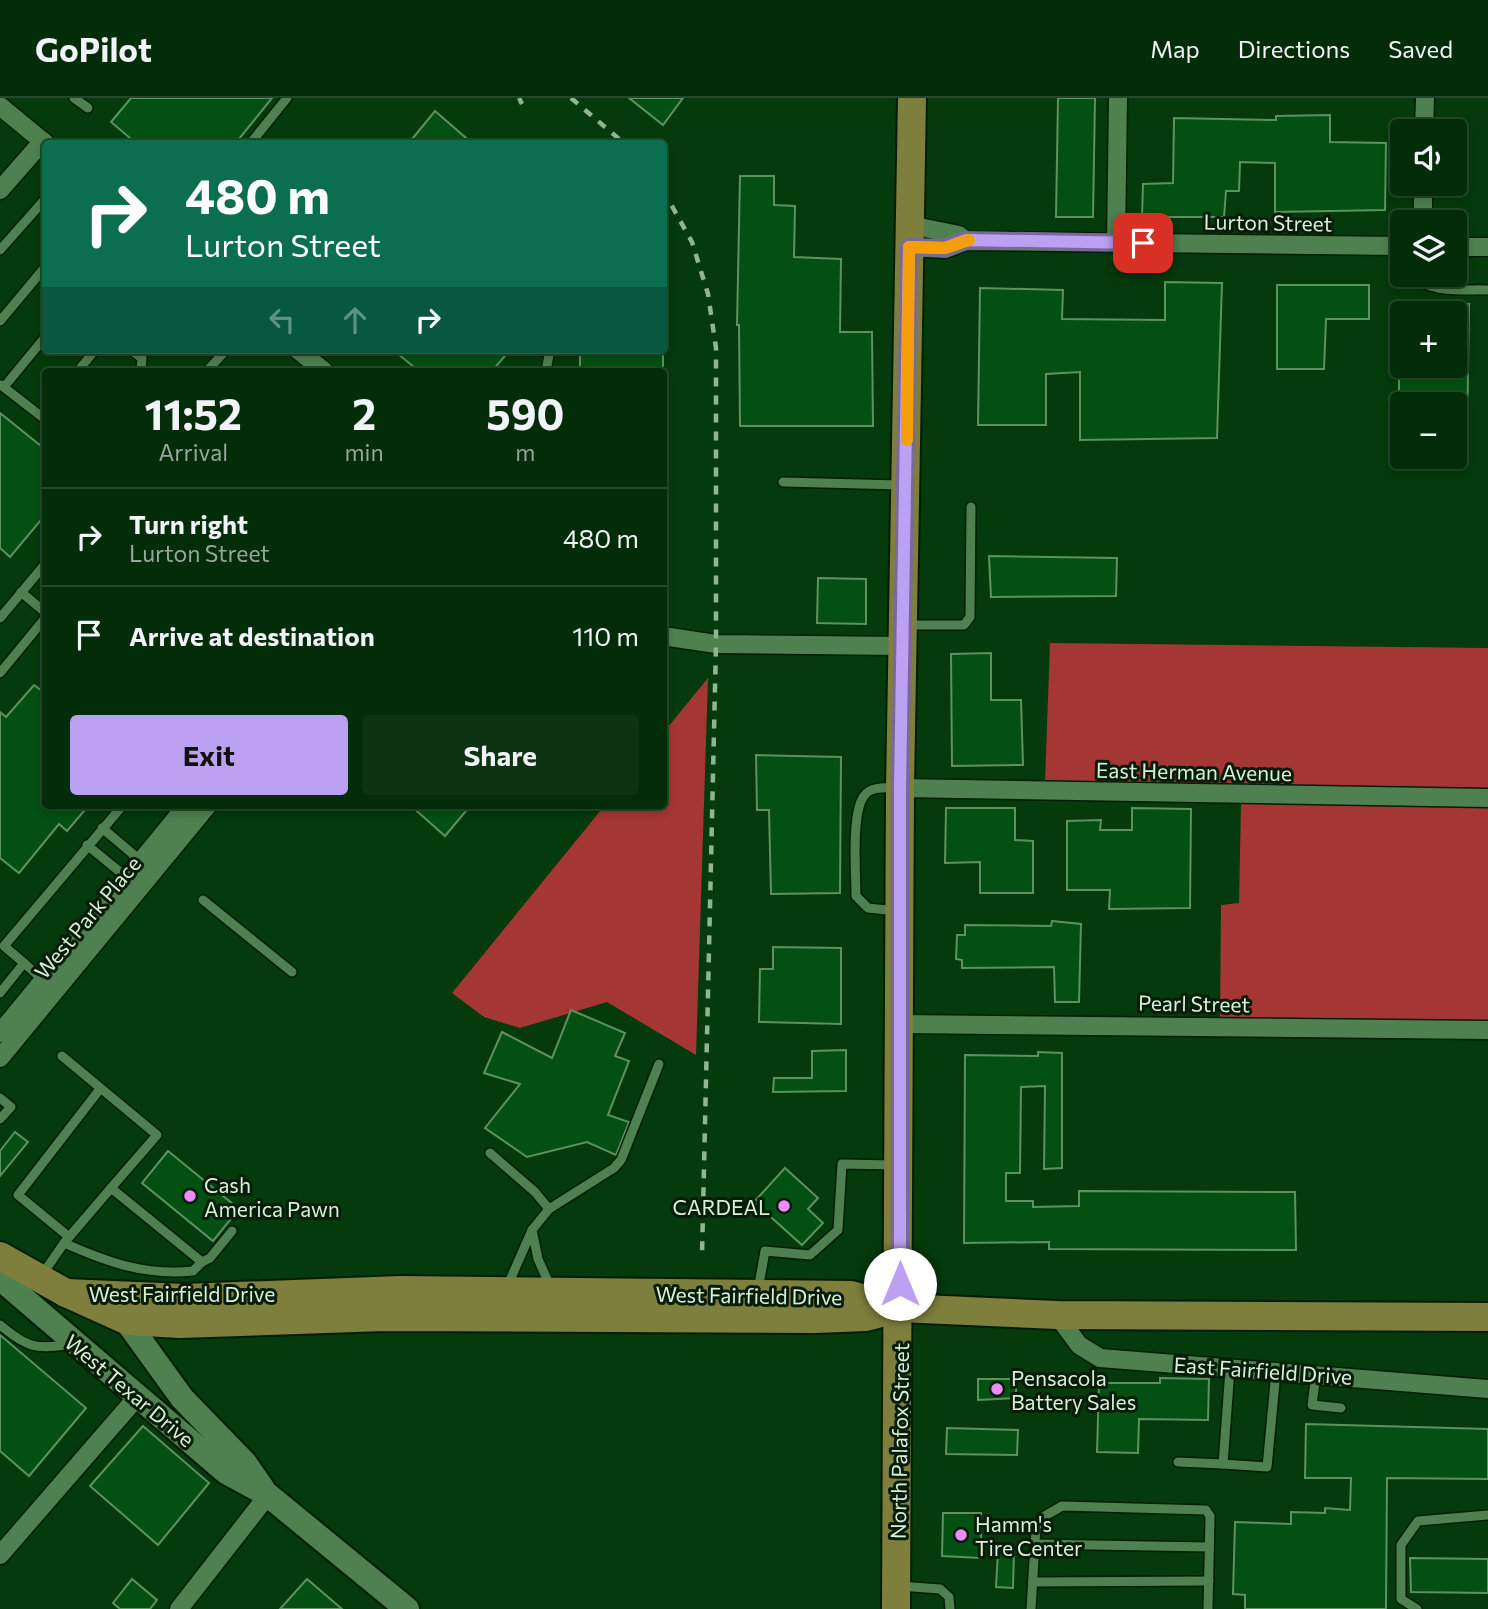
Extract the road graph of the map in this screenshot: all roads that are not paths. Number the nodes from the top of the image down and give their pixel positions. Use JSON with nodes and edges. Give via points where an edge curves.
{"nodes":[{"id":1,"x":74,"y":98,"type":"edge"},
{"id":2,"x":287,"y":98,"type":"edge"},
{"id":3,"x":912,"y":98,"type":"edge"},
{"id":4,"x":1118,"y":98,"type":"edge"},
{"id":5,"x":1425,"y":98,"type":"edge"},
{"id":6,"x":0,"y":106,"type":"edge"},
{"id":7,"x":88,"y":108,"type":"dead end"},
{"id":8,"x":1424,"y":119,"type":"edge"},
{"id":9,"x":42,"y":140,"type":"edge"},
{"id":10,"x":253,"y":140,"type":"edge"},
{"id":11,"x":42,"y":144,"type":"edge"},
{"id":12,"x":0,"y":190,"type":"edge"},
{"id":13,"x":42,"y":203,"type":"edge"},
{"id":14,"x":910,"y":236,"type":"junction"},
{"id":15,"x":1116,"y":242,"type":"junction"},
{"id":16,"x":1390,"y":246,"type":"edge"},
{"id":17,"x":1467,"y":247,"type":"edge"},
{"id":18,"x":1488,"y":247,"type":"edge"},
{"id":19,"x":0,"y":250,"type":"edge"},
{"id":20,"x":42,"y":271,"type":"edge"},
{"id":21,"x":1430,"y":287,"type":"edge"},
{"id":22,"x":1488,"y":290,"type":"edge"},
{"id":23,"x":0,"y":321,"type":"edge"},
{"id":24,"x":42,"y":340,"type":"edge"},
{"id":25,"x":92,"y":354,"type":"edge"},
{"id":26,"x":222,"y":354,"type":"edge"},
{"id":27,"x":303,"y":354,"type":"edge"},
{"id":28,"x":549,"y":355,"type":"dead end"},
{"id":29,"x":80,"y":368,"type":"edge"},
{"id":30,"x":210,"y":368,"type":"edge"},
{"id":31,"x":320,"y":368,"type":"edge"},
{"id":32,"x":547,"y":368,"type":"edge"},
{"id":33,"x":2,"y":385,"type":"edge"},
{"id":34,"x":42,"y":415,"type":"edge"},
{"id":35,"x":783,"y":482,"type":"dead end"},
{"id":36,"x":906,"y":485,"type":"junction"},
{"id":37,"x":971,"y":506,"type":"dead end"},
{"id":38,"x":42,"y":568,"type":"edge"},
{"id":39,"x":21,"y":593,"type":"junction"},
{"id":40,"x":42,"y":611,"type":"edge"},
{"id":41,"x":0,"y":618,"type":"edge"},
{"id":42,"x":42,"y":620,"type":"edge"},
{"id":43,"x":903,"y":636,"type":"junction"},
{"id":44,"x":667,"y":637,"type":"edge"},
{"id":45,"x":0,"y":673,"type":"edge"},
{"id":46,"x":900,"y":788,"type":"junction"},
{"id":47,"x":1488,"y":797,"type":"edge"},
{"id":48,"x":120,"y":809,"type":"edge"},
{"id":49,"x":184,"y":809,"type":"edge"},
{"id":50,"x":204,"y":809,"type":"edge"},
{"id":51,"x":103,"y":828,"type":"junction"},
{"id":52,"x":87,"y":845,"type":"junction"},
{"id":53,"x":141,"y":874,"type":"junction"},
{"id":54,"x":203,"y":900,"type":"dead end"},
{"id":55,"x":900,"y":911,"type":"junction"},
{"id":56,"x":2,"y":945,"type":"edge"},
{"id":57,"x":24,"y":963,"type":"junction"},
{"id":58,"x":292,"y":972,"type":"dead end"},
{"id":59,"x":49,"y":985,"type":"junction"},
{"id":60,"x":0,"y":993,"type":"edge"},
{"id":61,"x":900,"y":1024,"type":"junction"},
{"id":62,"x":1488,"y":1030,"type":"edge"},
{"id":63,"x":0,"y":1033,"type":"edge"},
{"id":64,"x":62,"y":1056,"type":"dead end"},
{"id":65,"x":0,"y":1058,"type":"edge"},
{"id":66,"x":659,"y":1065,"type":"dead end"},
{"id":67,"x":100,"y":1089,"type":"junction"},
{"id":68,"x":0,"y":1098,"type":"edge"},
{"id":69,"x":0,"y":1119,"type":"edge"},
{"id":70,"x":490,"y":1153,"type":"dead end"},
{"id":71,"x":900,"y":1165,"type":"junction"},
{"id":72,"x":111,"y":1188,"type":"junction"},
{"id":73,"x":549,"y":1209,"type":"junction"},
{"id":74,"x":532,"y":1230,"type":"junction"},
{"id":75,"x":232,"y":1231,"type":"dead end"},
{"id":76,"x":66,"y":1240,"type":"junction"},
{"id":77,"x":0,"y":1256,"type":"edge"},
{"id":78,"x":202,"y":1262,"type":"junction"},
{"id":79,"x":0,"y":1275,"type":"edge"},
{"id":80,"x":39,"y":1279,"type":"junction"},
{"id":81,"x":505,"y":1292,"type":"junction"},
{"id":82,"x":553,"y":1292,"type":"junction"},
{"id":83,"x":66,"y":1293,"type":"junction"},
{"id":84,"x":757,"y":1295,"type":"junction"},
{"id":85,"x":107,"y":1296,"type":"junction"},
{"id":86,"x":900,"y":1308,"type":"junction"},
{"id":87,"x":1057,"y":1315,"type":"junction"},
{"id":88,"x":1488,"y":1317,"type":"edge"},
{"id":89,"x":128,"y":1321,"type":"junction"},
{"id":90,"x":0,"y":1325,"type":"edge"},
{"id":91,"x":75,"y":1343,"type":"junction"},
{"id":92,"x":1230,"y":1369,"type":"junction"},
{"id":93,"x":1276,"y":1372,"type":"junction"},
{"id":94,"x":1316,"y":1374,"type":"junction"},
{"id":95,"x":1488,"y":1389,"type":"edge"},
{"id":96,"x":138,"y":1396,"type":"junction"},
{"id":97,"x":1341,"y":1408,"type":"dead end"},
{"id":98,"x":1178,"y":1462,"type":"dead end"},
{"id":99,"x":1223,"y":1464,"type":"junction"},
{"id":100,"x":268,"y":1495,"type":"junction"},
{"id":101,"x":1488,"y":1515,"type":"edge"},
{"id":102,"x":1035,"y":1544,"type":"junction"},
{"id":103,"x":1209,"y":1547,"type":"junction"},
{"id":104,"x":0,"y":1555,"type":"edge"},
{"id":105,"x":1209,"y":1581,"type":"junction"},
{"id":106,"x":1033,"y":1582,"type":"junction"},
{"id":107,"x":897,"y":1597,"type":"edge"},
{"id":108,"x":190,"y":1605,"type":"edge"},
{"id":109,"x":407,"y":1609,"type":"edge"},
{"id":110,"x":950,"y":1609,"type":"edge"},
{"id":111,"x":1031,"y":1609,"type":"edge"},
{"id":112,"x":1208,"y":1609,"type":"edge"},
{"id":113,"x":1417,"y":1609,"type":"edge"}],
"edges":[{"from":1,"to":7,"type":"lane"},
{"from":2,"to":10,"type":"lane"},
{"from":3,"to":14,"type":"main road","name":"North Palafox Street"},
{"from":4,"to":15,"type":"street"},
{"from":5,"to":8,"type":"street"},
{"from":6,"to":9,"type":"street"},
{"from":11,"to":12,"type":"street"},
{"from":13,"to":19,"type":"lane"},
{"from":14,"to":15,"type":"street","name":"Lurton Street","via":[[945,248],[966,240]]},
{"from":14,"to":36,"type":"main road","name":"North Palafox Street"},
{"from":15,"to":16,"type":"street","name":"Lurton Street"},
{"from":17,"to":18,"type":"street"},
{"from":20,"to":23,"type":"lane"},
{"from":21,"to":22,"type":"lane"},
{"from":24,"to":33,"type":"lane"},
{"from":25,"to":29,"type":"lane"},
{"from":26,"to":30,"type":"lane"},
{"from":27,"to":31,"type":"street"},
{"from":28,"to":32,"type":"lane"},
{"from":33,"to":34,"type":"lane"},
{"from":35,"to":36,"type":"lane"},
{"from":36,"to":43,"type":"main road","name":"North Palafox Street"},
{"from":37,"to":43,"type":"lane","via":[[970,617],[964,625]]},
{"from":38,"to":39,"type":"lane"},
{"from":39,"to":40,"type":"lane"},
{"from":39,"to":41,"type":"lane"},
{"from":42,"to":45,"type":"lane"},
{"from":43,"to":44,"type":"street","via":[[716,644]]},
{"from":43,"to":46,"type":"main road","name":"North Palafox Street"},
{"from":46,"to":47,"type":"street","name":"East Herman Avenue"},
{"from":46,"to":55,"type":"main road","name":"North Palafox Street"},
{"from":46,"to":55,"type":"lane","via":[[874,788],[863,796],[858,817],[856,896],[868,908]]},
{"from":48,"to":51,"type":"lane"},
{"from":49,"to":53,"type":"street","name":"West Park Place"},
{"from":50,"to":53,"type":"street","name":"West Park Place"},
{"from":51,"to":52,"type":"lane"},
{"from":51,"to":53,"type":"lane","via":[[134,855]]},
{"from":52,"to":53,"type":"lane","via":[[120,872]]},
{"from":52,"to":56,"type":"lane"},
{"from":53,"to":59,"type":"street","name":"West Park Place"},
{"from":54,"to":58,"type":"lane"},
{"from":55,"to":61,"type":"main road","name":"North Palafox Street"},
{"from":56,"to":57,"type":"lane"},
{"from":57,"to":59,"type":"lane"},
{"from":57,"to":60,"type":"lane"},
{"from":59,"to":63,"type":"street","name":"West Park Place"},
{"from":59,"to":65,"type":"street","name":"West Park Place"},
{"from":61,"to":62,"type":"street","name":"Pearl Street"},
{"from":61,"to":71,"type":"main road","name":"North Palafox Street"},
{"from":64,"to":67,"type":"lane"},
{"from":66,"to":73,"type":"lane","via":[[621,1160]]},
{"from":67,"to":72,"type":"lane","via":[[158,1135]]},
{"from":67,"to":76,"type":"lane","via":[[18,1195]]},
{"from":68,"to":69,"type":"lane","via":[[10,1107]]},
{"from":70,"to":73,"type":"lane"},
{"from":71,"to":84,"type":"lane","via":[[842,1164],[838,1230],[810,1255],[765,1251]]},
{"from":71,"to":86,"type":"main road","name":"North Palafox Street"},
{"from":72,"to":76,"type":"lane"},
{"from":72,"to":78,"type":"lane"},
{"from":73,"to":74,"type":"lane"},
{"from":74,"to":81,"type":"lane"},
{"from":74,"to":82,"type":"lane","via":[[538,1259]]},
{"from":75,"to":78,"type":"lane"},
{"from":76,"to":78,"type":"lane","via":[[114,1265],[138,1270],[169,1274],[193,1271]]},
{"from":76,"to":80,"type":"lane"},
{"from":77,"to":80,"type":"main road","name":"West Fairfield Drive"},
{"from":79,"to":91,"type":"main road","name":"West Texar Drive"},
{"from":80,"to":83,"type":"main road","name":"West Fairfield Drive"},
{"from":81,"to":82,"type":"main road","name":"West Fairfield Drive"},
{"from":81,"to":85,"type":"main road","name":"West Fairfield Drive"},
{"from":82,"to":84,"type":"main road","name":"West Fairfield Drive"},
{"from":83,"to":85,"type":"main road","name":"West Fairfield Drive"},
{"from":83,"to":89,"type":"main road"},
{"from":84,"to":86,"type":"main road","name":"West Fairfield Drive","via":[[851,1295]]},
{"from":85,"to":89,"type":"main road","name":"West Texar Drive"},
{"from":86,"to":87,"type":"main road"},
{"from":86,"to":89,"type":"main road","name":"West Fairfield Drive","via":[[866,1317],[815,1320],[384,1317],[180,1324]]},
{"from":86,"to":107,"type":"main road","name":"North Palafox Street"},
{"from":87,"to":88,"type":"main road"},
{"from":87,"to":92,"type":"street","name":"East Fairfield Drive","via":[[1079,1345],[1100,1358]]},
{"from":89,"to":100,"type":"main road","name":"West Texar Drive","via":[[182,1398],[245,1463]]},
{"from":90,"to":91,"type":"lane","via":[[26,1344],[42,1349]]},
{"from":91,"to":96,"type":"main road","name":"West Texar Drive"},
{"from":92,"to":93,"type":"street","name":"East Fairfield Drive"},
{"from":92,"to":99,"type":"lane"},
{"from":93,"to":94,"type":"street","name":"East Fairfield Drive"},
{"from":93,"to":99,"type":"lane","via":[[1267,1467]]},
{"from":94,"to":95,"type":"street","name":"East Fairfield Drive"},
{"from":94,"to":97,"type":"lane","via":[[1312,1405]]},
{"from":96,"to":100,"type":"main road","name":"West Texar Drive","via":[[226,1472]]},
{"from":96,"to":104,"type":"street"},
{"from":98,"to":99,"type":"lane"},
{"from":100,"to":108,"type":"street"},
{"from":100,"to":109,"type":"main road","name":"West Texar Drive"},
{"from":101,"to":113,"type":"lane","via":[[1418,1521],[1401,1545],[1401,1599]]},
{"from":102,"to":103,"type":"lane"},
{"from":102,"to":103,"type":"lane","via":[[1036,1527],[1043,1517],[1062,1506],[1200,1508],[1210,1516]]},
{"from":102,"to":106,"type":"lane"},
{"from":103,"to":105,"type":"lane"},
{"from":105,"to":106,"type":"lane"},
{"from":105,"to":112,"type":"lane"},
{"from":106,"to":111,"type":"lane"},
{"from":107,"to":110,"type":"lane","via":[[940,1589],[949,1597]]}]}
